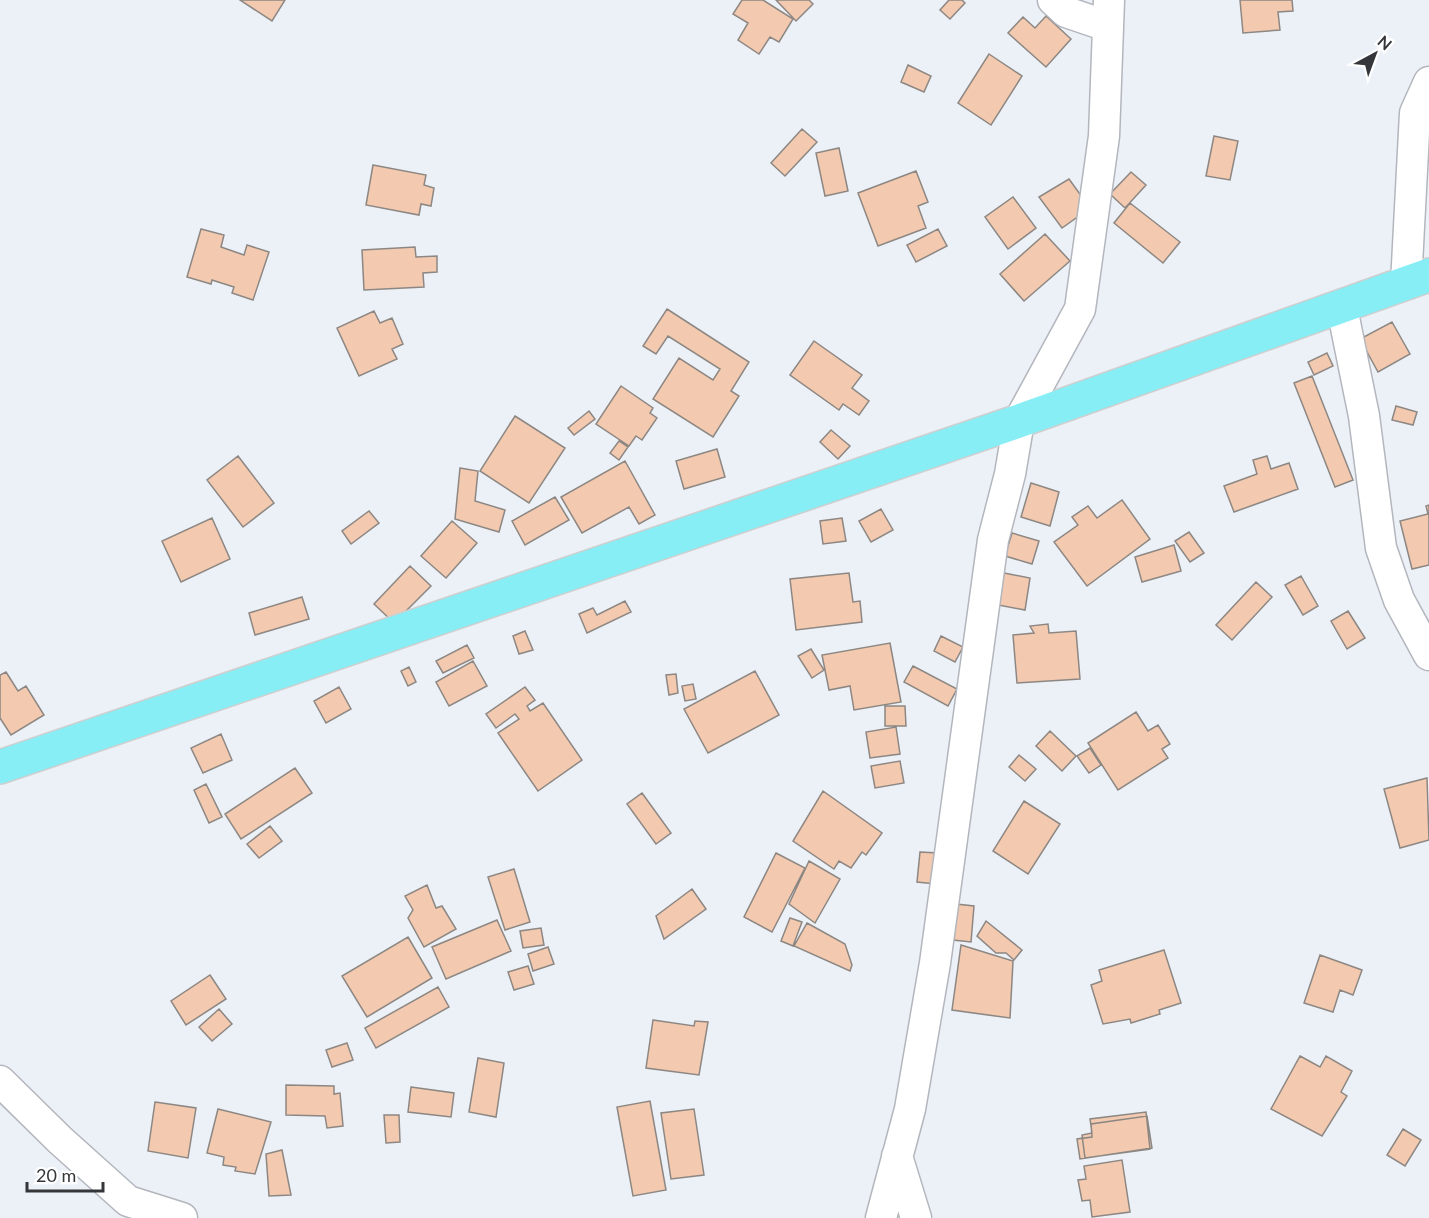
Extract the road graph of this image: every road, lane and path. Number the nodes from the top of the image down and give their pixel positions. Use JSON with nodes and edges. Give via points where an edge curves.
{"nodes":[{"id":1,"x":1053,"y":0,"type":"edge"},
{"id":2,"x":1108,"y":13,"type":"edge"},
{"id":3,"x":1429,"y":82,"type":"edge"},
{"id":4,"x":1418,"y":279,"type":"edge"},
{"id":5,"x":1342,"y":308,"type":"junction"},
{"id":6,"x":1019,"y":421,"type":"junction"},
{"id":7,"x":1429,"y":655,"type":"edge"},
{"id":8,"x":0,"y":767,"type":"edge"},
{"id":9,"x":0,"y":1081,"type":"edge"},
{"id":10,"x":897,"y":1156,"type":"junction"},
{"id":11,"x":183,"y":1218,"type":"edge"},
{"id":12,"x":881,"y":1218,"type":"edge"},
{"id":13,"x":916,"y":1218,"type":"edge"}],
"edges":[{"from":1,"to":2,"type":"street","via":[[1066,12]]},
{"from":2,"to":6,"type":"street","via":[[1104,136],[1080,309]]},
{"from":3,"to":4,"type":"street","via":[[1415,113]]},
{"from":4,"to":5,"type":"main road"},
{"from":5,"to":6,"type":"main road"},
{"from":5,"to":7,"type":"street","via":[[1364,416],[1381,548],[1399,600]]},
{"from":6,"to":8,"type":"main road"},
{"from":6,"to":10,"type":"street","via":[[993,540],[935,963],[910,1109]]},
{"from":9,"to":11,"type":"street","via":[[128,1200]]},
{"from":10,"to":12,"type":"street"},
{"from":10,"to":13,"type":"street"}]}
